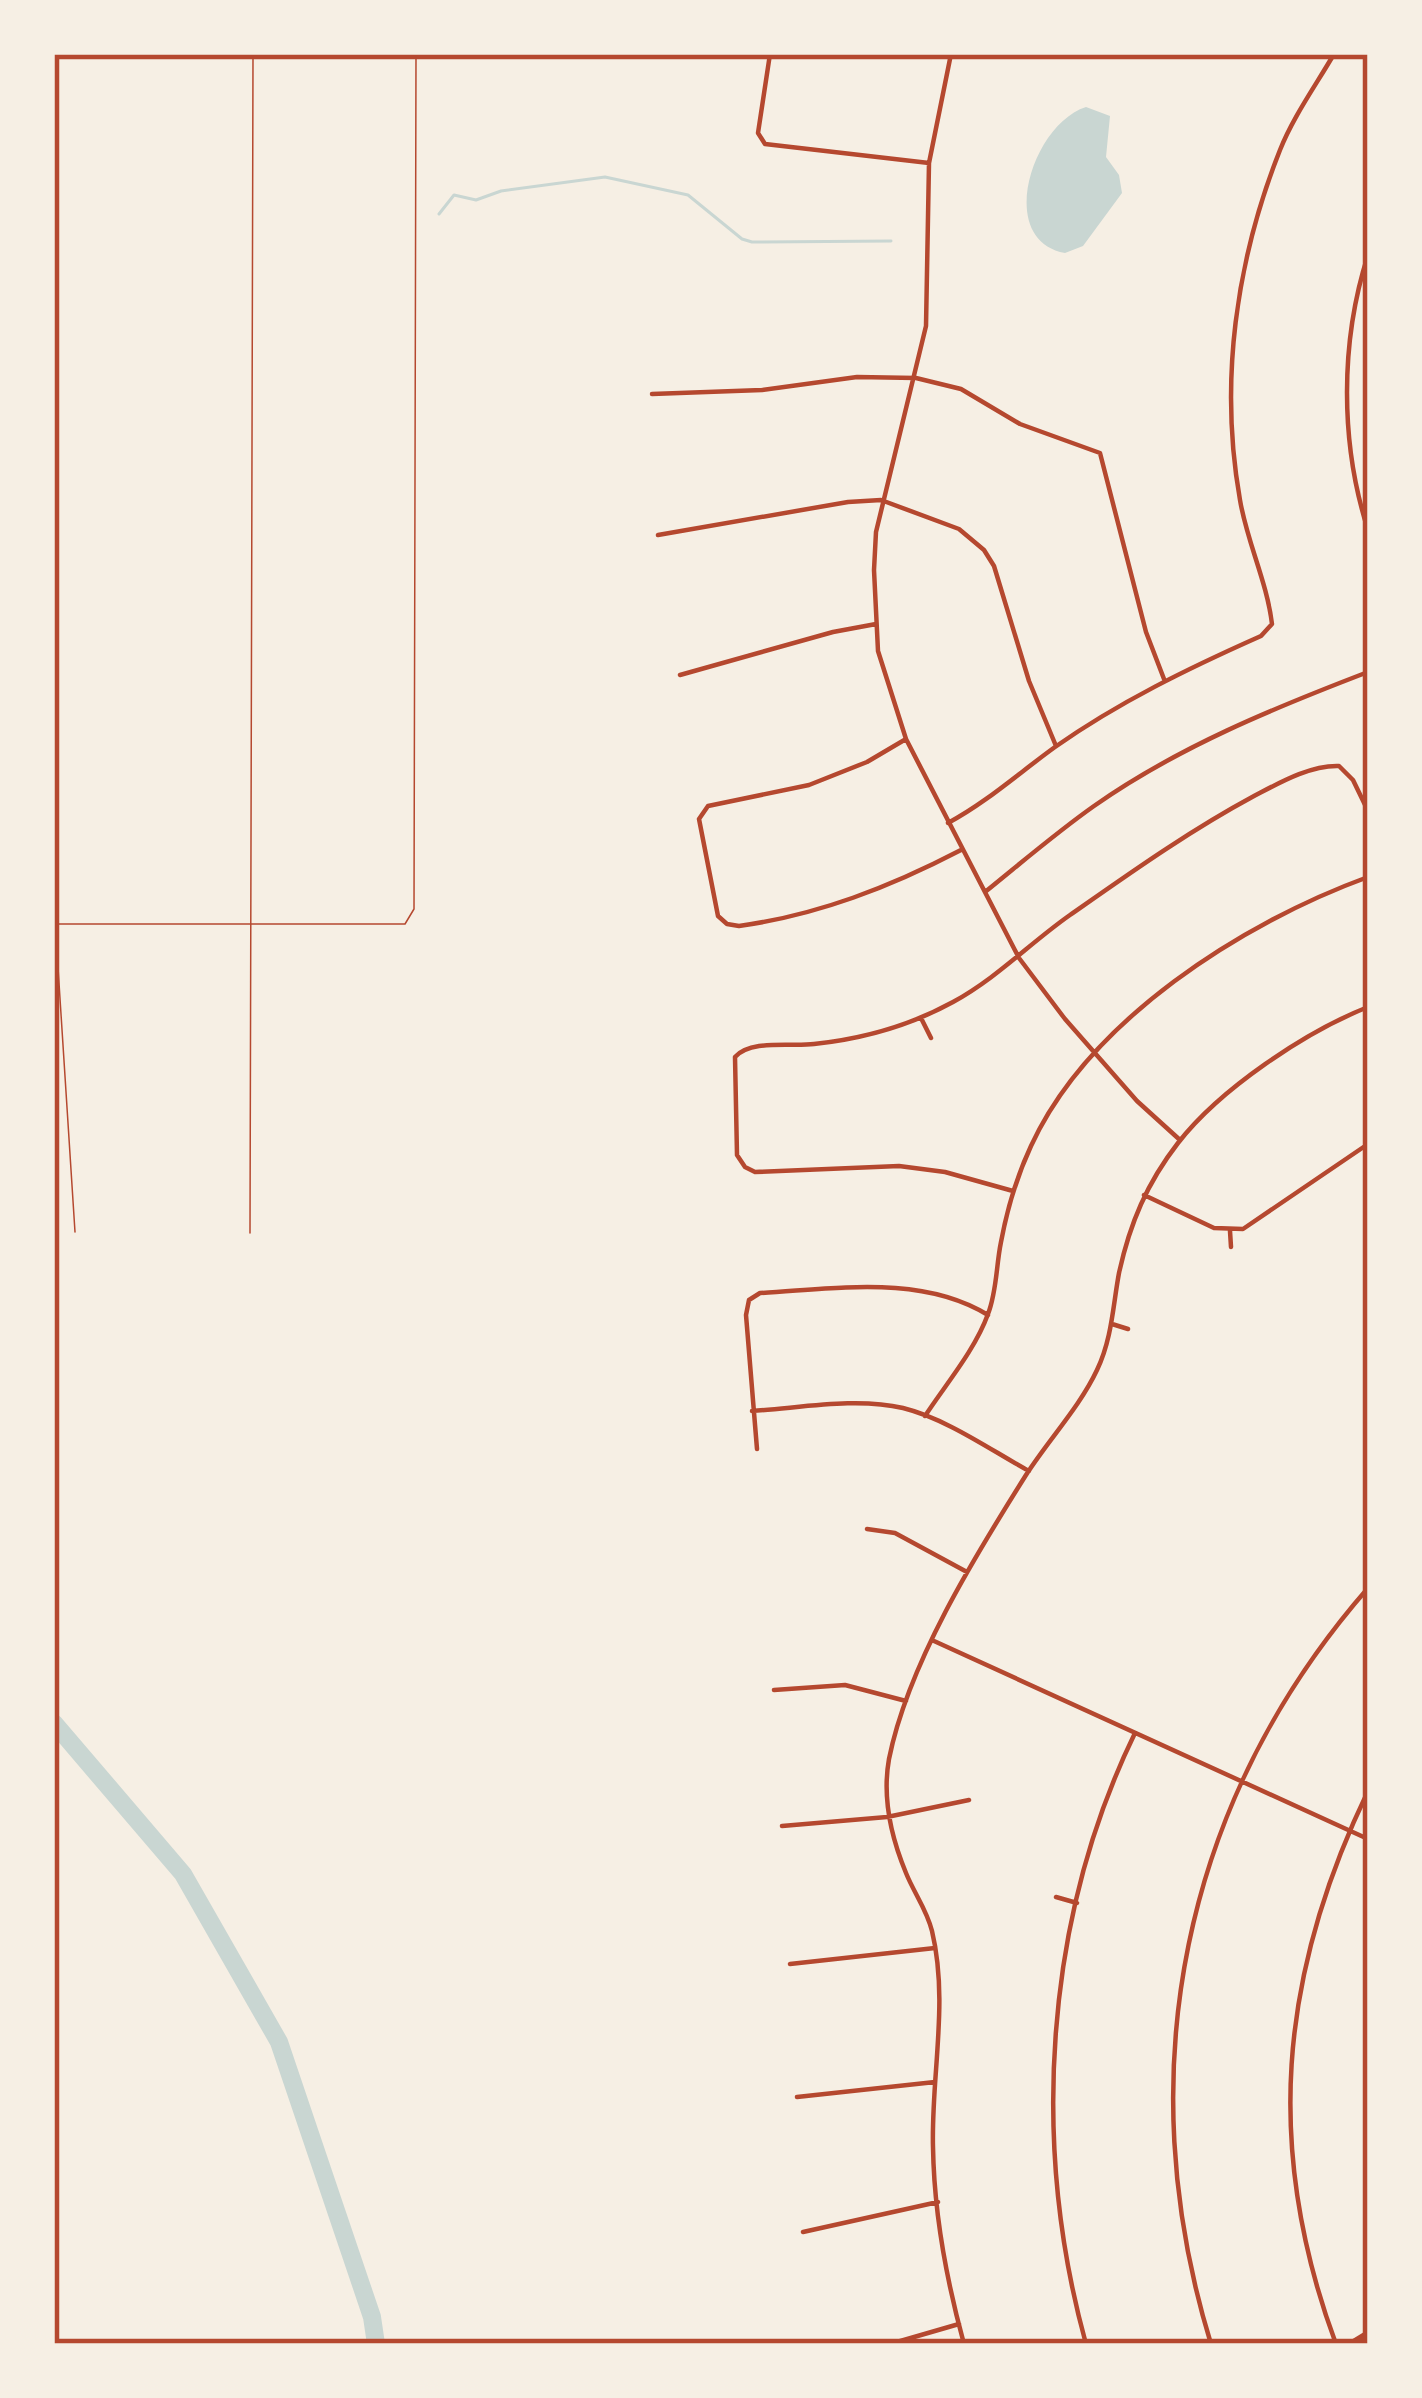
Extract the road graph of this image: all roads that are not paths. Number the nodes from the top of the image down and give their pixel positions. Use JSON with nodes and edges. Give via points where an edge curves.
{"nodes":[{"id":1,"x":253,"y":54,"type":"edge"},
{"id":2,"x":416,"y":54,"type":"edge"},
{"id":3,"x":770,"y":54,"type":"edge"},
{"id":4,"x":951,"y":54,"type":"edge"},
{"id":5,"x":1334,"y":54,"type":"edge"},
{"id":6,"x":929,"y":164,"type":"junction"},
{"id":7,"x":1368,"y":255,"type":"edge"},
{"id":8,"x":916,"y":378,"type":"junction"},
{"id":9,"x":652,"y":394,"type":"dead end"},
{"id":10,"x":881,"y":500,"type":"junction"},
{"id":11,"x":1368,"y":530,"type":"edge"},
{"id":12,"x":658,"y":535,"type":"dead end"},
{"id":13,"x":876,"y":624,"type":"junction"},
{"id":14,"x":1368,"y":672,"type":"edge"},
{"id":15,"x":680,"y":675,"type":"dead end"},
{"id":16,"x":1164,"y":679,"type":"junction"},
{"id":17,"x":907,"y":740,"type":"junction"},
{"id":18,"x":1056,"y":746,"type":"junction"},
{"id":19,"x":1368,"y":812,"type":"edge"},
{"id":20,"x":948,"y":823,"type":"junction"},
{"id":21,"x":961,"y":850,"type":"junction"},
{"id":22,"x":1368,"y":877,"type":"edge"},
{"id":23,"x":983,"y":893,"type":"junction"},
{"id":24,"x":54,"y":905,"type":"edge"},
{"id":25,"x":55,"y":925,"type":"edge"},
{"id":26,"x":252,"y":925,"type":"junction"},
{"id":27,"x":1019,"y":958,"type":"junction"},
{"id":28,"x":1368,"y":1007,"type":"edge"},
{"id":29,"x":921,"y":1018,"type":"junction"},
{"id":30,"x":931,"y":1038,"type":"dead end"},
{"id":31,"x":1094,"y":1052,"type":"junction"},
{"id":32,"x":1180,"y":1140,"type":"junction"},
{"id":33,"x":1368,"y":1144,"type":"edge"},
{"id":34,"x":1013,"y":1191,"type":"junction"},
{"id":35,"x":1142,"y":1194,"type":"junction"},
{"id":36,"x":1230,"y":1231,"type":"junction"},
{"id":37,"x":75,"y":1232,"type":"dead end"},
{"id":38,"x":250,"y":1233,"type":"dead end"},
{"id":39,"x":1231,"y":1247,"type":"dead end"},
{"id":40,"x":988,"y":1315,"type":"junction"},
{"id":41,"x":1112,"y":1324,"type":"junction"},
{"id":42,"x":1129,"y":1329,"type":"dead end"},
{"id":43,"x":752,"y":1411,"type":"junction"},
{"id":44,"x":925,"y":1415,"type":"junction"},
{"id":45,"x":757,"y":1449,"type":"dead end"},
{"id":46,"x":1029,"y":1471,"type":"junction"},
{"id":47,"x":867,"y":1529,"type":"dead end"},
{"id":48,"x":967,"y":1572,"type":"junction"},
{"id":49,"x":1368,"y":1588,"type":"edge"},
{"id":50,"x":934,"y":1641,"type":"junction"},
{"id":51,"x":774,"y":1690,"type":"dead end"},
{"id":52,"x":906,"y":1701,"type":"junction"},
{"id":53,"x":1135,"y":1733,"type":"junction"},
{"id":54,"x":1241,"y":1780,"type":"junction"},
{"id":55,"x":1368,"y":1791,"type":"edge"},
{"id":56,"x":969,"y":1800,"type":"dead end"},
{"id":57,"x":887,"y":1817,"type":"junction"},
{"id":58,"x":782,"y":1826,"type":"dead end"},
{"id":59,"x":1349,"y":1831,"type":"junction"},
{"id":60,"x":1368,"y":1840,"type":"edge"},
{"id":61,"x":1055,"y":1897,"type":"dead end"},
{"id":62,"x":1077,"y":1903,"type":"junction"},
{"id":63,"x":935,"y":1948,"type":"junction"},
{"id":64,"x":790,"y":1964,"type":"dead end"},
{"id":65,"x":935,"y":2082,"type":"junction"},
{"id":66,"x":797,"y":2096,"type":"dead end"},
{"id":67,"x":938,"y":2202,"type":"junction"},
{"id":68,"x":803,"y":2232,"type":"dead end"},
{"id":69,"x":958,"y":2324,"type":"junction"},
{"id":70,"x":1368,"y":2333,"type":"edge"},
{"id":71,"x":890,"y":2344,"type":"edge"},
{"id":72,"x":964,"y":2344,"type":"edge"},
{"id":73,"x":1086,"y":2344,"type":"edge"},
{"id":74,"x":1211,"y":2344,"type":"edge"},
{"id":75,"x":1336,"y":2344,"type":"edge"},
{"id":76,"x":1350,"y":2344,"type":"edge"}],
"edges":[{"from":1,"to":26,"type":"lane"},
{"from":2,"to":26,"type":"lane","via":[[414,910],[406,924]]},
{"from":3,"to":6,"type":"street","via":[[759,139]]},
{"from":4,"to":6,"type":"street"},
{"from":5,"to":16,"type":"street","via":[[1281,146],[1236,312],[1233,454],[1273,623],[1261,636]]},
{"from":6,"to":8,"type":"street","via":[[928,290]]},
{"from":7,"to":11,"type":"street","via":[[1347,395]]},
{"from":8,"to":9,"type":"street"},
{"from":8,"to":10,"type":"street"},
{"from":8,"to":16,"type":"street","via":[[961,389],[1020,424],[1100,453]]},
{"from":10,"to":12,"type":"street"},
{"from":10,"to":13,"type":"street"},
{"from":10,"to":18,"type":"street","via":[[946,523],[984,550]]},
{"from":13,"to":15,"type":"street"},
{"from":13,"to":17,"type":"street"},
{"from":14,"to":23,"type":"street","via":[[1160,765]]},
{"from":16,"to":18,"type":"street"},
{"from":17,"to":20,"type":"street"},
{"from":17,"to":21,"type":"street","via":[[809,785],[703,811],[718,916],[727,924],[772,921],[850,900]]},
{"from":18,"to":20,"type":"street"},
{"from":19,"to":27,"type":"street","via":[[1339,766],[1276,785],[1204,824]]},
{"from":20,"to":21,"type":"street"},
{"from":21,"to":23,"type":"street"},
{"from":22,"to":31,"type":"street","via":[[1221,951]]},
{"from":23,"to":27,"type":"street"},
{"from":24,"to":25,"type":"lane"},
{"from":25,"to":26,"type":"lane"},
{"from":25,"to":37,"type":"lane"},
{"from":26,"to":38,"type":"lane"},
{"from":27,"to":29,"type":"street"},
{"from":27,"to":31,"type":"street"},
{"from":28,"to":32,"type":"street","via":[[1262,1069]]},
{"from":29,"to":30,"type":"street"},
{"from":29,"to":34,"type":"street","via":[[735,1057],[736,1155],[755,1172],[899,1166]]},
{"from":31,"to":32,"type":"street"},
{"from":31,"to":34,"type":"street","via":[[1058,1097]]},
{"from":32,"to":35,"type":"street"},
{"from":33,"to":36,"type":"street","via":[[1273,1212]]},
{"from":34,"to":40,"type":"street"},
{"from":35,"to":36,"type":"street"},
{"from":35,"to":41,"type":"street"},
{"from":36,"to":39,"type":"street"},
{"from":40,"to":43,"type":"street","via":[[893,1287],[760,1293],[746,1315]]},
{"from":40,"to":44,"type":"street"},
{"from":41,"to":42,"type":"street"},
{"from":41,"to":46,"type":"street","via":[[1088,1387]]},
{"from":43,"to":44,"type":"street","via":[[868,1404]]},
{"from":43,"to":45,"type":"street"},
{"from":44,"to":46,"type":"street"},
{"from":46,"to":48,"type":"street"},
{"from":47,"to":48,"type":"street","via":[[895,1533]]},
{"from":48,"to":50,"type":"street"},
{"from":49,"to":54,"type":"street","via":[[1289,1689]]},
{"from":50,"to":52,"type":"street"},
{"from":50,"to":53,"type":"street"},
{"from":51,"to":52,"type":"street","via":[[844,1685]]},
{"from":52,"to":57,"type":"street","via":[[890,1758]]},
{"from":53,"to":54,"type":"street"},
{"from":53,"to":62,"type":"street","via":[[1096,1828]]},
{"from":54,"to":59,"type":"street"},
{"from":54,"to":74,"type":"street","via":[[1201,1887],[1174,2047],[1174,2167]]},
{"from":55,"to":59,"type":"street"},
{"from":56,"to":57,"type":"street"},
{"from":57,"to":58,"type":"street"},
{"from":57,"to":63,"type":"street"},
{"from":59,"to":60,"type":"street"},
{"from":59,"to":75,"type":"street","via":[[1311,1936],[1289,2085],[1309,2263]]},
{"from":61,"to":62,"type":"street"},
{"from":62,"to":73,"type":"street","via":[[1062,1974],[1054,2095],[1059,2200]]},
{"from":63,"to":64,"type":"street"},
{"from":63,"to":65,"type":"street"},
{"from":65,"to":66,"type":"street"},
{"from":65,"to":67,"type":"street"},
{"from":67,"to":68,"type":"street"},
{"from":67,"to":69,"type":"street"},
{"from":69,"to":71,"type":"street"},
{"from":69,"to":72,"type":"street"},
{"from":70,"to":76,"type":"street"}]}
